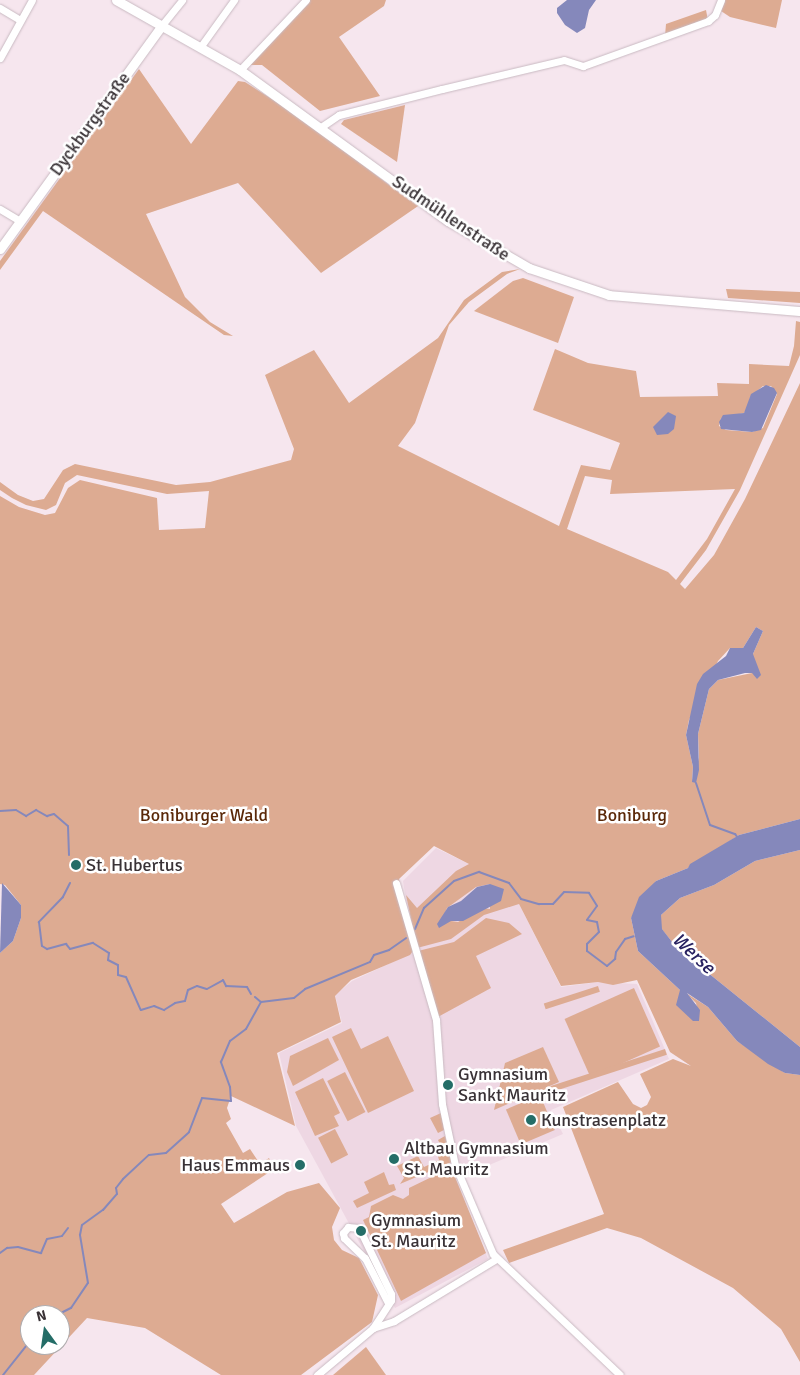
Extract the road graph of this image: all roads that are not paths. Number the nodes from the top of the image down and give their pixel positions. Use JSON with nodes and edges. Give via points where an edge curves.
{"nodes":[{"id":1,"x":32,"y":0,"type":"edge"},
{"id":2,"x":116,"y":0,"type":"edge"},
{"id":3,"x":182,"y":0,"type":"edge"},
{"id":4,"x":234,"y":0,"type":"edge"},
{"id":5,"x":306,"y":0,"type":"edge"},
{"id":6,"x":720,"y":0,"type":"edge"},
{"id":7,"x":0,"y":8,"type":"edge"},
{"id":8,"x":20,"y":20,"type":"junction"},
{"id":9,"x":162,"y":25,"type":"junction"},
{"id":10,"x":201,"y":46,"type":"junction"},
{"id":11,"x":0,"y":58,"type":"edge"},
{"id":12,"x":240,"y":70,"type":"junction"},
{"id":13,"x":321,"y":127,"type":"junction"},
{"id":14,"x":0,"y":209,"type":"edge"},
{"id":15,"x":20,"y":221,"type":"junction"},
{"id":16,"x":0,"y":249,"type":"edge"},
{"id":17,"x":800,"y":311,"type":"edge"},
{"id":18,"x":396,"y":884,"type":"dead end"},
{"id":19,"x":495,"y":1256,"type":"junction"},
{"id":20,"x":388,"y":1303,"type":"junction"},
{"id":21,"x":373,"y":1328,"type":"junction"},
{"id":22,"x":317,"y":1375,"type":"edge"},
{"id":23,"x":620,"y":1375,"type":"edge"}],
"edges":[{"from":1,"to":8,"type":"street"},
{"from":2,"to":9,"type":"street","name":"Sudmühlenstraße"},
{"from":3,"to":9,"type":"street","name":"Dyckburgstraße"},
{"from":4,"to":10,"type":"street"},
{"from":5,"to":12,"type":"street"},
{"from":6,"to":13,"type":"street","via":[[715,15],[708,21],[583,66],[564,60],[338,116]]},
{"from":7,"to":8,"type":"street"},
{"from":8,"to":11,"type":"street"},
{"from":9,"to":10,"type":"street","name":"Sudmühlenstraße"},
{"from":9,"to":15,"type":"street","name":"Dyckburgstraße"},
{"from":10,"to":12,"type":"street","name":"Sudmühlenstraße"},
{"from":12,"to":13,"type":"street","name":"Sudmühlenstraße"},
{"from":13,"to":17,"type":"street","name":"Sudmühlenstraße","via":[[469,235],[543,274],[581,288],[625,298]]},
{"from":14,"to":15,"type":"street"},
{"from":15,"to":16,"type":"street","name":"Dyckburgstraße"},
{"from":18,"to":19,"type":"street","via":[[436,1020],[442,1104],[455,1165]]},
{"from":19,"to":21,"type":"street","via":[[394,1321]]},
{"from":19,"to":23,"type":"street"},
{"from":20,"to":20,"type":"street","via":[[392,1298],[390,1291],[361,1231],[356,1226],[348,1227],[343,1233],[344,1238],[365,1258]]},
{"from":20,"to":21,"type":"street"},
{"from":21,"to":22,"type":"street"}]}
